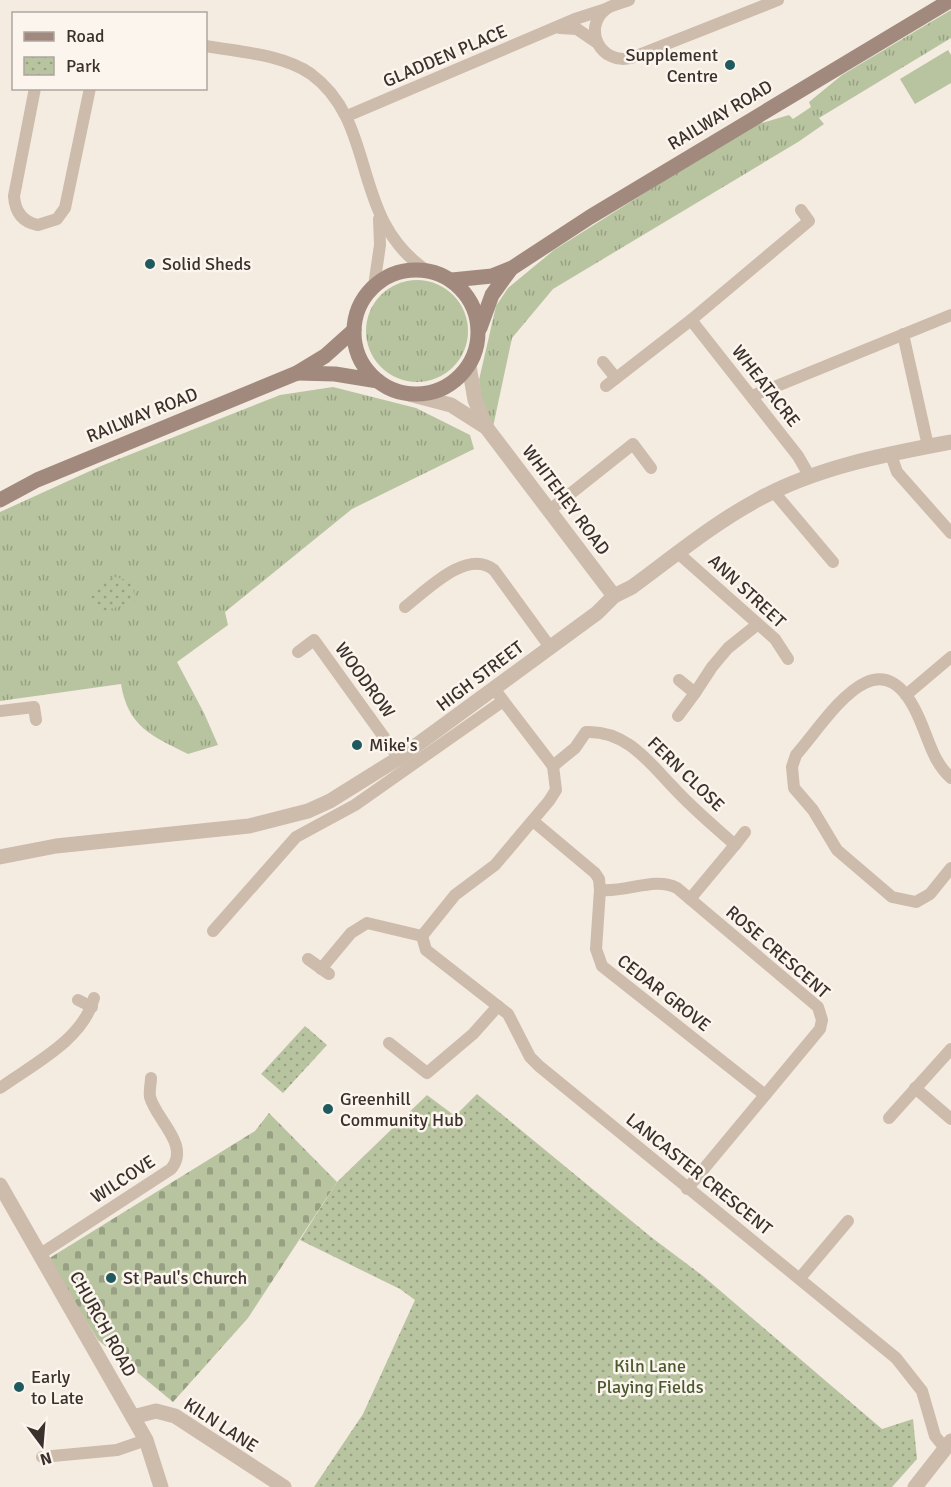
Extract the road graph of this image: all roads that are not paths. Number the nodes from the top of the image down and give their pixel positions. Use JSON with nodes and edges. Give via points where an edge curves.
{"nodes":[{"id":1,"x":629,"y":0,"type":"edge"},
{"id":2,"x":778,"y":0,"type":"edge"},
{"id":3,"x":951,"y":0,"type":"edge"},
{"id":4,"x":606,"y":9,"type":"junction"},
{"id":5,"x":556,"y":29,"type":"junction"},
{"id":6,"x":596,"y":42,"type":"junction"},
{"id":7,"x":207,"y":46,"type":"edge"},
{"id":8,"x":35,"y":90,"type":"edge"},
{"id":9,"x":90,"y":90,"type":"edge"},
{"id":10,"x":347,"y":116,"type":"junction"},
{"id":11,"x":801,"y":210,"type":"dead end"},
{"id":12,"x":379,"y":218,"type":"junction"},
{"id":13,"x":512,"y":268,"type":"junction"},
{"id":14,"x":426,"y":270,"type":"junction"},
{"id":15,"x":452,"y":280,"type":"junction"},
{"id":16,"x":374,"y":286,"type":"junction"},
{"id":17,"x":951,"y":315,"type":"edge"},
{"id":18,"x":691,"y":320,"type":"junction"},
{"id":19,"x":354,"y":330,"type":"junction"},
{"id":20,"x":479,"y":330,"type":"junction"},
{"id":21,"x":903,"y":334,"type":"junction"},
{"id":22,"x":603,"y":362,"type":"dead end"},
{"id":23,"x":469,"y":366,"type":"junction"},
{"id":24,"x":297,"y":373,"type":"junction"},
{"id":25,"x":378,"y":381,"type":"junction"},
{"id":26,"x":409,"y":394,"type":"junction"},
{"id":27,"x":752,"y":396,"type":"junction"},
{"id":28,"x":486,"y":428,"type":"junction"},
{"id":29,"x":951,"y":442,"type":"edge"},
{"id":30,"x":928,"y":446,"type":"junction"},
{"id":31,"x":891,"y":455,"type":"junction"},
{"id":32,"x":651,"y":468,"type":"dead end"},
{"id":33,"x":810,"y":477,"type":"junction"},
{"id":34,"x":773,"y":491,"type":"junction"},
{"id":35,"x":1,"y":498,"type":"edge"},
{"id":36,"x":550,"y":510,"type":"junction"},
{"id":37,"x":951,"y":533,"type":"edge"},
{"id":38,"x":678,"y":553,"type":"junction"},
{"id":39,"x":833,"y":562,"type":"dead end"},
{"id":40,"x":614,"y":596,"type":"junction"},
{"id":41,"x":405,"y":607,"type":"dead end"},
{"id":42,"x":758,"y":624,"type":"junction"},
{"id":43,"x":550,"y":647,"type":"junction"},
{"id":44,"x":298,"y":652,"type":"dead end"},
{"id":45,"x":951,"y":657,"type":"edge"},
{"id":46,"x":788,"y":659,"type":"dead end"},
{"id":47,"x":679,"y":680,"type":"dead end"},
{"id":48,"x":695,"y":693,"type":"junction"},
{"id":49,"x":499,"y":695,"type":"junction"},
{"id":50,"x":906,"y":695,"type":"junction"},
{"id":51,"x":0,"y":711,"type":"edge"},
{"id":52,"x":678,"y":716,"type":"dead end"},
{"id":53,"x":36,"y":720,"type":"dead end"},
{"id":54,"x":399,"y":758,"type":"junction"},
{"id":55,"x":552,"y":765,"type":"junction"},
{"id":56,"x":951,"y":778,"type":"edge"},
{"id":57,"x":533,"y":821,"type":"junction"},
{"id":58,"x":745,"y":832,"type":"dead end"},
{"id":59,"x":735,"y":845,"type":"junction"},
{"id":60,"x":0,"y":857,"type":"edge"},
{"id":61,"x":951,"y":868,"type":"edge"},
{"id":62,"x":600,"y":890,"type":"junction"},
{"id":63,"x":690,"y":898,"type":"junction"},
{"id":64,"x":213,"y":931,"type":"dead end"},
{"id":65,"x":422,"y":936,"type":"junction"},
{"id":66,"x":308,"y":959,"type":"dead end"},
{"id":67,"x":78,"y":1000,"type":"dead end"},
{"id":68,"x":498,"y":1006,"type":"junction"},
{"id":69,"x":389,"y":1043,"type":"dead end"},
{"id":70,"x":951,"y":1049,"type":"edge"},
{"id":71,"x":151,"y":1078,"type":"dead end"},
{"id":72,"x":0,"y":1088,"type":"edge"},
{"id":73,"x":915,"y":1088,"type":"junction"},
{"id":74,"x":765,"y":1095,"type":"junction"},
{"id":75,"x":889,"y":1118,"type":"dead end"},
{"id":76,"x":951,"y":1119,"type":"edge"},
{"id":77,"x":0,"y":1185,"type":"edge"},
{"id":78,"x":687,"y":1189,"type":"junction"},
{"id":79,"x":848,"y":1221,"type":"dead end"},
{"id":80,"x":42,"y":1254,"type":"junction"},
{"id":81,"x":800,"y":1278,"type":"junction"},
{"id":82,"x":134,"y":1417,"type":"junction"},
{"id":83,"x":146,"y":1440,"type":"junction"},
{"id":84,"x":948,"y":1444,"type":"edge"},
{"id":85,"x":42,"y":1457,"type":"dead end"},
{"id":86,"x":161,"y":1487,"type":"edge"},
{"id":87,"x":284,"y":1487,"type":"edge"},
{"id":88,"x":915,"y":1487,"type":"edge"}],
"edges":[{"from":1,"to":4,"type":"street","name":"GLADDEN PLACE"},
{"from":2,"to":6,"type":"street","via":[[631,58],[607,56]]},
{"from":3,"to":13,"type":"main road","name":"RAILWAY ROAD"},
{"from":4,"to":5,"type":"street","name":"GLADDEN PLACE"},
{"from":4,"to":6,"type":"street","via":[[597,25]]},
{"from":5,"to":6,"type":"street","via":[[577,29]]},
{"from":5,"to":10,"type":"street","name":"GLADDEN PLACE"},
{"from":7,"to":10,"type":"street","via":[[284,61],[310,74]]},
{"from":8,"to":9,"type":"street","via":[[14,196],[21,217],[38,225],[57,219],[65,208]]},
{"from":10,"to":12,"type":"street"},
{"from":11,"to":18,"type":"street","via":[[809,221]]},
{"from":12,"to":14,"type":"street","via":[[403,253]]},
{"from":12,"to":16,"type":"street"},
{"from":13,"to":15,"type":"main road","name":"RAILWAY ROAD","via":[[492,276]]},
{"from":13,"to":20,"type":"main road","name":"RAILWAY ROAD","via":[[492,295]]},
{"from":14,"to":15,"type":"main road"},
{"from":14,"to":16,"type":"main road","via":[[389,275]]},
{"from":15,"to":20,"type":"main road","via":[[471,302]]},
{"from":16,"to":19,"type":"main road","via":[[360,306]]},
{"from":17,"to":21,"type":"street"},
{"from":18,"to":22,"type":"street","via":[[611,382]]},
{"from":18,"to":27,"type":"street","name":"WHEATACRE"},
{"from":19,"to":24,"type":"main road","name":"RAILWAY ROAD","via":[[325,356]]},
{"from":19,"to":25,"type":"main road","via":[[356,350],[364,367]]},
{"from":20,"to":23,"type":"main road","via":[[477,349]]},
{"from":21,"to":27,"type":"street"},
{"from":21,"to":30,"type":"street"},
{"from":23,"to":26,"type":"main road","via":[[443,388]]},
{"from":23,"to":28,"type":"street","via":[[475,400]]},
{"from":24,"to":25,"type":"main road","name":"RAILWAY ROAD"},
{"from":24,"to":35,"type":"main road","name":"RAILWAY ROAD","via":[[114,447]]},
{"from":25,"to":26,"type":"main road"},
{"from":26,"to":28,"type":"street","via":[[452,405]]},
{"from":27,"to":33,"type":"street","name":"WHEATACRE"},
{"from":28,"to":36,"type":"street","name":"WHITEHEY ROAD"},
{"from":29,"to":30,"type":"street","name":"HIGH STREET"},
{"from":30,"to":31,"type":"street","name":"HIGH STREET"},
{"from":31,"to":33,"type":"street","name":"HIGH STREET"},
{"from":31,"to":37,"type":"street","via":[[897,471]]},
{"from":32,"to":36,"type":"street","via":[[633,444]]},
{"from":33,"to":34,"type":"street","name":"HIGH STREET"},
{"from":34,"to":38,"type":"street","name":"HIGH STREET","via":[[732,514]]},
{"from":34,"to":39,"type":"street"},
{"from":36,"to":40,"type":"street","name":"WHITEHEY ROAD"},
{"from":38,"to":40,"type":"street","name":"HIGH STREET"},
{"from":38,"to":42,"type":"street","name":"ANN STREET"},
{"from":40,"to":43,"type":"street","name":"HIGH STREET"},
{"from":41,"to":43,"type":"street","via":[[459,567],[483,563],[494,570]]},
{"from":42,"to":46,"type":"street","name":"ANN STREET","via":[[775,639]]},
{"from":42,"to":48,"type":"street","via":[[728,648]]},
{"from":43,"to":49,"type":"street","name":"HIGH STREET"},
{"from":44,"to":54,"type":"street","name":"WOODROW","via":[[314,640]]},
{"from":45,"to":50,"type":"street"},
{"from":47,"to":48,"type":"street"},
{"from":48,"to":52,"type":"street"},
{"from":49,"to":54,"type":"street","name":"HIGH STREET"},
{"from":49,"to":55,"type":"street"},
{"from":49,"to":64,"type":"street","via":[[355,804],[296,837]]},
{"from":50,"to":56,"type":"street","via":[[934,756]]},
{"from":50,"to":61,"type":"street","via":[[896,684],[881,679],[865,681],[852,690],[796,755],[794,788],[813,810],[837,850],[892,897],[916,902],[930,894]]},
{"from":51,"to":53,"type":"street","via":[[34,707]]},
{"from":54,"to":60,"type":"street","name":"HIGH STREET","via":[[330,801],[273,822],[56,846]]},
{"from":55,"to":57,"type":"street","via":[[556,790]]},
{"from":55,"to":59,"type":"street","name":"FERN CLOSE","via":[[574,748],[586,732],[628,744],[647,756],[674,788]]},
{"from":57,"to":62,"type":"street","via":[[595,873]]},
{"from":57,"to":65,"type":"street","via":[[495,865],[455,895]]},
{"from":58,"to":59,"type":"street"},
{"from":59,"to":63,"type":"street"},
{"from":62,"to":63,"type":"street","name":"ROSE CRESCENT","via":[[667,882]]},
{"from":62,"to":74,"type":"street","name":"CEDAR GROVE","via":[[596,950],[602,966]]},
{"from":63,"to":74,"type":"street","name":"ROSE CRESCENT","via":[[818,1007],[821,1014],[820,1029]]},
{"from":65,"to":66,"type":"street","via":[[367,923],[351,933],[325,972]]},
{"from":65,"to":68,"type":"street","name":"LANCASTER CRESCENT","via":[[426,950]]},
{"from":67,"to":72,"type":"street","via":[[93,1003],[90,1015],[75,1033]]},
{"from":68,"to":69,"type":"street","via":[[473,1034],[427,1073]]},
{"from":68,"to":78,"type":"street","name":"LANCASTER CRESCENT","via":[[514,1023],[534,1062]]},
{"from":70,"to":73,"type":"street"},
{"from":71,"to":80,"type":"street","name":"WILCOVE","via":[[150,1097],[177,1148],[176,1163]]},
{"from":73,"to":75,"type":"street"},
{"from":73,"to":76,"type":"street"},
{"from":74,"to":78,"type":"street","name":"ROSE CRESCENT"},
{"from":77,"to":80,"type":"street","name":"CHURCH ROAD"},
{"from":78,"to":81,"type":"street","name":"LANCASTER CRESCENT"},
{"from":79,"to":81,"type":"street"},
{"from":80,"to":82,"type":"street","name":"CHURCH ROAD"},
{"from":81,"to":84,"type":"street","name":"LANCASTER CRESCENT","via":[[907,1369],[922,1391],[935,1436]]},
{"from":82,"to":83,"type":"street","name":"CHURCH ROAD"},
{"from":82,"to":87,"type":"street","name":"KILN LANE","via":[[156,1411],[175,1416]]},
{"from":83,"to":85,"type":"street","via":[[117,1450]]},
{"from":83,"to":86,"type":"street","name":"CHURCH ROAD"},
{"from":84,"to":88,"type":"street"}]}
